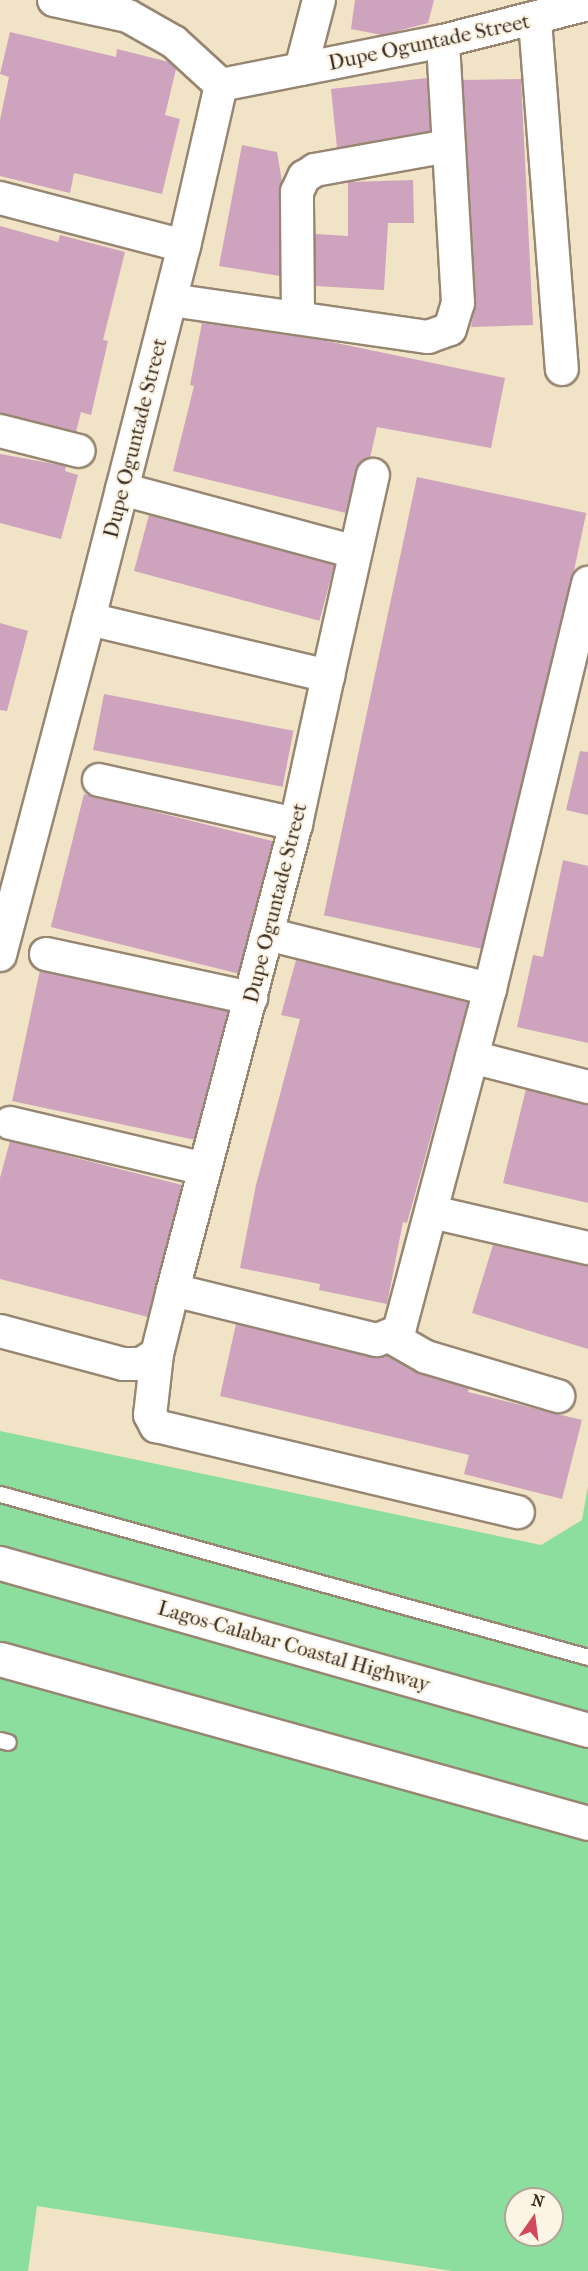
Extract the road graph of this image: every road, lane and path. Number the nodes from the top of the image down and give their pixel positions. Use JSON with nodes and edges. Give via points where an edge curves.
{"nodes":[{"id":1,"x":54,"y":0,"type":"edge"},
{"id":2,"x":319,"y":0,"type":"edge"},
{"id":3,"x":588,"y":4,"type":"edge"},
{"id":4,"x":535,"y":20,"type":"junction"},
{"id":5,"x":443,"y":41,"type":"junction"},
{"id":6,"x":301,"y":69,"type":"junction"},
{"id":7,"x":221,"y":85,"type":"junction"},
{"id":8,"x":449,"y":146,"type":"junction"},
{"id":9,"x":0,"y":198,"type":"edge"},
{"id":10,"x":184,"y":246,"type":"junction"},
{"id":11,"x":171,"y":300,"type":"junction"},
{"id":12,"x":298,"y":318,"type":"junction"},
{"id":13,"x":562,"y":369,"type":"dead end"},
{"id":14,"x":0,"y":431,"type":"edge"},
{"id":15,"x":79,"y":451,"type":"dead end"},
{"id":16,"x":373,"y":475,"type":"dead end"},
{"id":17,"x":122,"y":489,"type":"junction"},
{"id":18,"x":355,"y":552,"type":"junction"},
{"id":19,"x":588,"y":583,"type":"edge"},
{"id":20,"x":89,"y":619,"type":"junction"},
{"id":21,"x":583,"y":629,"type":"edge"},
{"id":22,"x":328,"y":676,"type":"junction"},
{"id":23,"x":99,"y":780,"type":"dead end"},
{"id":24,"x":296,"y":824,"type":"junction"},
{"id":25,"x":267,"y":934,"type":"junction"},
{"id":26,"x":46,"y":954,"type":"dead end"},
{"id":27,"x":0,"y":955,"type":"edge"},
{"id":28,"x":489,"y":989,"type":"junction"},
{"id":29,"x":251,"y":998,"type":"junction"},
{"id":30,"x":472,"y":1057,"type":"junction"},
{"id":31,"x":588,"y":1087,"type":"edge"},
{"id":32,"x":10,"y":1123,"type":"dead end"},
{"id":33,"x":205,"y":1169,"type":"junction"},
{"id":34,"x":432,"y":1212,"type":"junction"},
{"id":35,"x":588,"y":1248,"type":"edge"},
{"id":36,"x":173,"y":1290,"type":"junction"},
{"id":37,"x":0,"y":1331,"type":"edge"},
{"id":38,"x":391,"y":1337,"type":"junction"},
{"id":39,"x":157,"y":1354,"type":"junction"},
{"id":40,"x":558,"y":1396,"type":"dead end"},
{"id":41,"x":0,"y":1494,"type":"edge"},
{"id":42,"x":518,"y":1512,"type":"dead end"},
{"id":43,"x":0,"y":1563,"type":"edge"},
{"id":44,"x":588,"y":1657,"type":"edge"},
{"id":45,"x":0,"y":1659,"type":"edge"},
{"id":46,"x":588,"y":1730,"type":"edge"},
{"id":47,"x":588,"y":1823,"type":"edge"}],
"edges":[{"from":1,"to":7,"type":"street","via":[[128,16],[174,42]]},
{"from":2,"to":6,"type":"street"},
{"from":3,"to":4,"type":"street","name":"Dupe Oguntade Street"},
{"from":4,"to":5,"type":"street","name":"Dupe Oguntade Street"},
{"from":4,"to":13,"type":"street"},
{"from":5,"to":6,"type":"street","name":"Dupe Oguntade Street"},
{"from":5,"to":8,"type":"street"},
{"from":6,"to":7,"type":"street","name":"Dupe Oguntade Street"},
{"from":7,"to":10,"type":"street","name":"Dupe Oguntade Street"},
{"from":8,"to":12,"type":"street","via":[[315,171],[304,177],[297,192]]},
{"from":8,"to":12,"type":"street","via":[[458,303],[450,329],[428,337]]},
{"from":9,"to":10,"type":"street"},
{"from":10,"to":11,"type":"street","name":"Dupe Oguntade Street"},
{"from":11,"to":12,"type":"street"},
{"from":11,"to":17,"type":"street","name":"Dupe Oguntade Street"},
{"from":14,"to":15,"type":"street"},
{"from":16,"to":18,"type":"street","name":"Dupe Oguntade Street"},
{"from":17,"to":18,"type":"street"},
{"from":17,"to":20,"type":"street","name":"Dupe Oguntade Street"},
{"from":18,"to":22,"type":"street","name":"Dupe Oguntade Street"},
{"from":19,"to":21,"type":"street"},
{"from":20,"to":22,"type":"street"},
{"from":20,"to":27,"type":"street","name":"Dupe Oguntade Street"},
{"from":21,"to":28,"type":"street"},
{"from":22,"to":24,"type":"street","name":"Dupe Oguntade Street"},
{"from":23,"to":24,"type":"street"},
{"from":24,"to":25,"type":"street","name":"Dupe Oguntade Street"},
{"from":25,"to":28,"type":"street"},
{"from":25,"to":29,"type":"street","name":"Dupe Oguntade Street"},
{"from":26,"to":29,"type":"street"},
{"from":28,"to":30,"type":"street"},
{"from":29,"to":33,"type":"street","name":"Dupe Oguntade Street"},
{"from":30,"to":31,"type":"street"},
{"from":30,"to":34,"type":"street"},
{"from":32,"to":33,"type":"street"},
{"from":33,"to":36,"type":"street","name":"Dupe Oguntade Street"},
{"from":34,"to":35,"type":"street"},
{"from":34,"to":38,"type":"street","via":[[404,1321]]},
{"from":36,"to":38,"type":"street","via":[[377,1340]]},
{"from":36,"to":39,"type":"street","name":"Dupe Oguntade Street"},
{"from":37,"to":39,"type":"street","via":[[123,1364],[141,1364]]},
{"from":38,"to":40,"type":"street","via":[[426,1357]]},
{"from":39,"to":42,"type":"street","name":"Dupe Oguntade Street","via":[[150,1415],[156,1426]]},
{"from":41,"to":44,"type":"lane"},
{"from":43,"to":46,"type":"highway","name":"Lagos-Calabar Coastal Highway"},
{"from":45,"to":47,"type":"highway"}]}
